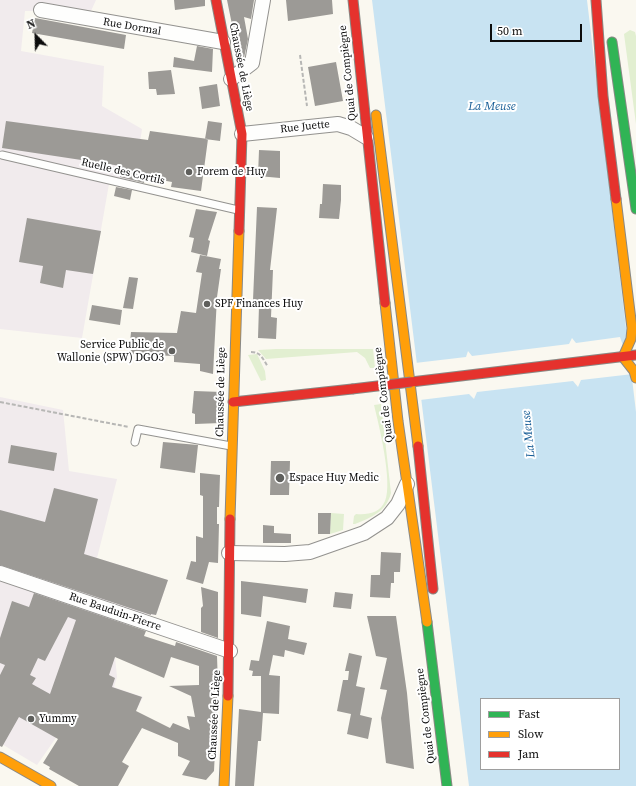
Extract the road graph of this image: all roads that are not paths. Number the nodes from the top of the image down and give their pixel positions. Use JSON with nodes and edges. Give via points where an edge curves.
{"nodes":[{"id":1,"x":216,"y":0,"type":"edge"},
{"id":2,"x":263,"y":0,"type":"edge"},
{"id":3,"x":353,"y":0,"type":"edge"},
{"id":4,"x":596,"y":0,"type":"edge"},
{"id":5,"x":604,"y":0,"type":"edge"},
{"id":6,"x":41,"y":10,"type":"dead end"},
{"id":7,"x":607,"y":15,"type":"dead end"},
{"id":8,"x":611,"y":30,"type":"dead end"},
{"id":9,"x":223,"y":42,"type":"junction"},
{"id":10,"x":359,"y":56,"type":"junction"},
{"id":11,"x":231,"y":79,"type":"junction"},
{"id":12,"x":372,"y":85,"type":"dead end"},
{"id":13,"x":375,"y":107,"type":"dead end"},
{"id":14,"x":242,"y":134,"type":"junction"},
{"id":15,"x":366,"y":136,"type":"junction"},
{"id":16,"x":2,"y":155,"type":"dead end"},
{"id":17,"x":636,"y":209,"type":"edge"},
{"id":18,"x":238,"y":210,"type":"junction"},
{"id":19,"x":636,"y":355,"type":"edge"},
{"id":20,"x":623,"y":357,"type":"junction"},
{"id":21,"x":636,"y":378,"type":"edge"},
{"id":22,"x":410,"y":382,"type":"junction"},
{"id":23,"x":233,"y":402,"type":"junction"},
{"id":24,"x":135,"y":442,"type":"dead end"},
{"id":25,"x":232,"y":446,"type":"junction"},
{"id":26,"x":407,"y":484,"type":"junction"},
{"id":27,"x":230,"y":553,"type":"junction"},
{"id":28,"x":0,"y":573,"type":"edge"},
{"id":29,"x":434,"y":600,"type":"dead end"},
{"id":30,"x":439,"y":643,"type":"dead end"},
{"id":31,"x":230,"y":651,"type":"junction"},
{"id":32,"x":433,"y":667,"type":"junction"},
{"id":33,"x":0,"y":757,"type":"edge"},
{"id":34,"x":51,"y":786,"type":"edge"},
{"id":35,"x":224,"y":786,"type":"edge"},
{"id":36,"x":447,"y":786,"type":"edge"}],
"edges":[{"from":1,"to":9,"type":"main road","name":"Chaussée de Liège"},
{"from":2,"to":11,"type":"street","via":[[252,63]]},
{"from":3,"to":10,"type":"main road","name":"Quai de Compiègne"},
{"from":4,"to":20,"type":"main road","via":[[603,96],[632,328],[631,339]]},
{"from":5,"to":7,"type":"main road"},
{"from":6,"to":9,"type":"street","name":"Rue Dormal"},
{"from":8,"to":17,"type":"main road"},
{"from":9,"to":11,"type":"main road","name":"Chaussée de Liège"},
{"from":10,"to":12,"type":"main road","via":[[370,70]]},
{"from":10,"to":15,"type":"main road","name":"Quai de Compiègne"},
{"from":11,"to":14,"type":"main road","name":"Chaussée de Liège"},
{"from":13,"to":22,"type":"main road"},
{"from":14,"to":15,"type":"street","name":"Rue Juette","via":[[338,124]]},
{"from":14,"to":18,"type":"main road","name":"Chaussée de Liège"},
{"from":15,"to":26,"type":"main road","name":"Quai de Compiègne"},
{"from":16,"to":18,"type":"lane","name":"Ruelle des Cortils"},
{"from":18,"to":23,"type":"main road","name":"Chaussée de Liège"},
{"from":19,"to":20,"type":"main road"},
{"from":20,"to":21,"type":"main road"},
{"from":20,"to":22,"type":"main road"},
{"from":22,"to":23,"type":"main road","bridge":true},
{"from":22,"to":29,"type":"main road"},
{"from":23,"to":25,"type":"main road","name":"Chaussée de Liège"},
{"from":24,"to":25,"type":"lane","via":[[138,429]]},
{"from":25,"to":27,"type":"main road","name":"Chaussée de Liège"},
{"from":26,"to":27,"type":"street","via":[[398,504],[387,518],[364,532],[310,552]]},
{"from":26,"to":32,"type":"main road","name":"Quai de Compiègne"},
{"from":27,"to":31,"type":"main road","name":"Chaussée de Liège"},
{"from":28,"to":31,"type":"street","name":"Rue Bauduin-Pierre"},
{"from":30,"to":32,"type":"main road"},
{"from":31,"to":35,"type":"main road","name":"Chaussée de Liège"},
{"from":32,"to":36,"type":"main road","name":"Quai de Compiègne"},
{"from":33,"to":34,"type":"main road"}]}
